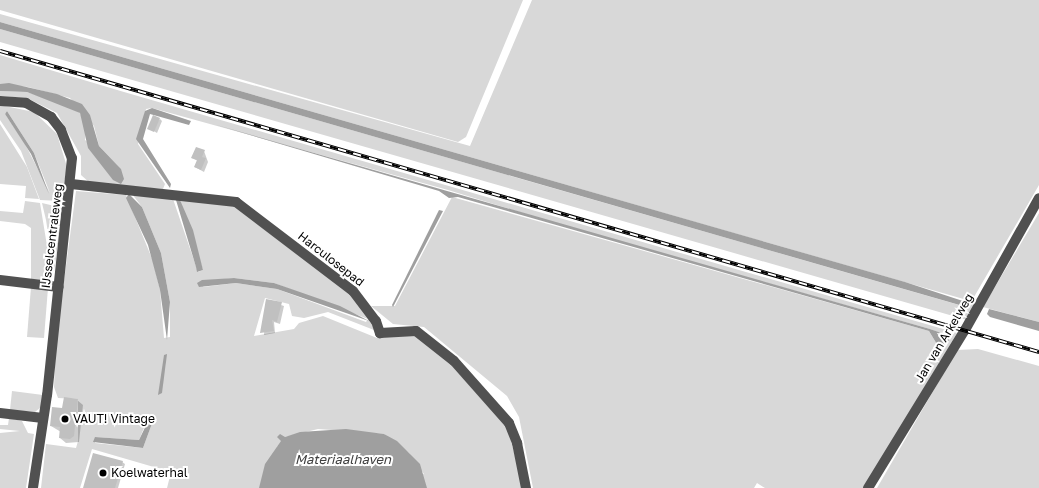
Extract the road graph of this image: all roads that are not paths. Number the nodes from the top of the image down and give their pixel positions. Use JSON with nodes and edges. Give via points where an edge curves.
{"nodes":[{"id":1,"x":0,"y":100,"type":"edge"},
{"id":2,"x":71,"y":184,"type":"junction"},
{"id":3,"x":1039,"y":198,"type":"edge"},
{"id":4,"x":0,"y":280,"type":"edge"},
{"id":5,"x":59,"y":286,"type":"junction"},
{"id":6,"x":0,"y":413,"type":"edge"},
{"id":7,"x":43,"y":418,"type":"junction"},
{"id":8,"x":33,"y":488,"type":"edge"},
{"id":9,"x":526,"y":488,"type":"edge"},
{"id":10,"x":868,"y":488,"type":"edge"}],
"edges":[{"from":1,"to":2,"type":"street","name":"IJsselcentraleweg","via":[[26,103],[51,117],[68,144],[72,158]]},
{"from":2,"to":5,"type":"street","name":"IJsselcentraleweg"},
{"from":2,"to":9,"type":"street","name":"Harculosepad","via":[[236,202],[353,291],[376,321],[380,333],[416,331],[454,361],[509,423],[517,443]]},
{"from":3,"to":10,"type":"street","name":"Jan van Arkelweg","via":[[965,330]]},
{"from":4,"to":5,"type":"street"},
{"from":5,"to":7,"type":"street","name":"IJsselcentraleweg"},
{"from":6,"to":7,"type":"street"},
{"from":7,"to":8,"type":"street","name":"IJsselcentraleweg"}]}
